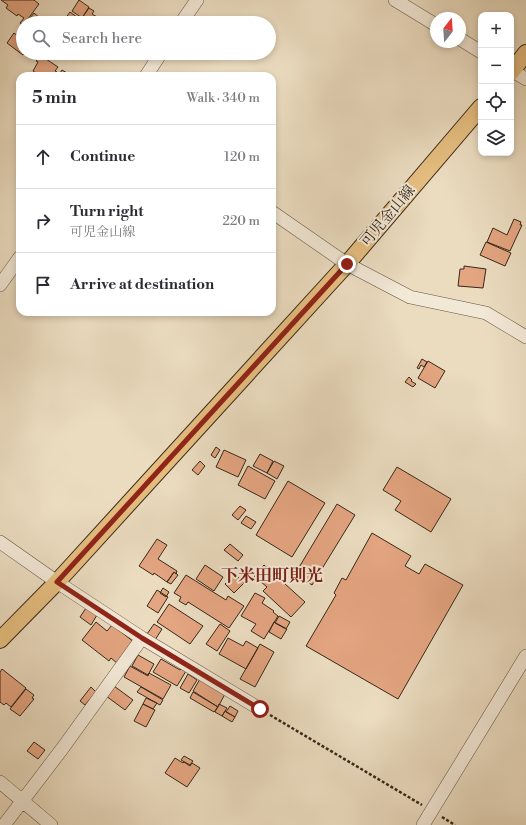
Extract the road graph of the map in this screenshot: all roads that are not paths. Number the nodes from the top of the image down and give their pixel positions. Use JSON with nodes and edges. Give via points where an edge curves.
{"nodes":[{"id":1,"x":197,"y":0,"type":"edge"},
{"id":2,"x":395,"y":0,"type":"edge"},
{"id":3,"x":186,"y":16,"type":"edge"},
{"id":4,"x":430,"y":21,"type":"edge"},
{"id":5,"x":466,"y":43,"type":"edge"},
{"id":6,"x":478,"y":50,"type":"edge"},
{"id":7,"x":526,"y":53,"type":"edge"},
{"id":8,"x":156,"y":60,"type":"edge"},
{"id":9,"x":514,"y":67,"type":"edge"},
{"id":10,"x":149,"y":72,"type":"edge"},
{"id":11,"x":514,"y":73,"type":"edge"},
{"id":12,"x":526,"y":79,"type":"edge"},
{"id":13,"x":478,"y":111,"type":"edge"},
{"id":14,"x":276,"y":215,"type":"edge"},
{"id":15,"x":16,"y":263,"type":"edge"},
{"id":16,"x":347,"y":264,"type":"junction"},
{"id":17,"x":0,"y":285,"type":"edge"},
{"id":18,"x":526,"y":337,"type":"edge"},
{"id":19,"x":0,"y":542,"type":"edge"},
{"id":20,"x":57,"y":582,"type":"junction"},
{"id":21,"x":142,"y":638,"type":"junction"},
{"id":22,"x":0,"y":640,"type":"edge"},
{"id":23,"x":526,"y":656,"type":"edge"},
{"id":24,"x":260,"y":709,"type":"road end"},
{"id":25,"x":0,"y":782,"type":"edge"},
{"id":26,"x":22,"y":800,"type":"junction"},
{"id":27,"x":4,"y":825,"type":"edge"},
{"id":28,"x":51,"y":825,"type":"edge"},
{"id":29,"x":423,"y":825,"type":"edge"}],
"edges":[{"from":1,"to":3,"type":"street"},
{"from":2,"to":4,"type":"street"},
{"from":5,"to":6,"type":"street"},
{"from":7,"to":9,"type":"main road"},
{"from":8,"to":10,"type":"street"},
{"from":11,"to":12,"type":"street"},
{"from":13,"to":16,"type":"main road","name":"可児金山線"},
{"from":14,"to":16,"type":"street"},
{"from":15,"to":17,"type":"street"},
{"from":16,"to":18,"type":"street","via":[[410,297],[486,313]]},
{"from":16,"to":20,"type":"main road","name":"可児金山線"},
{"from":19,"to":20,"type":"street"},
{"from":20,"to":21,"type":"street"},
{"from":20,"to":22,"type":"main road","name":"可児金山線"},
{"from":21,"to":24,"type":"street"},
{"from":21,"to":26,"type":"street"},
{"from":23,"to":29,"type":"street"},
{"from":25,"to":26,"type":"street"},
{"from":26,"to":27,"type":"street"},
{"from":26,"to":28,"type":"street"}]}
